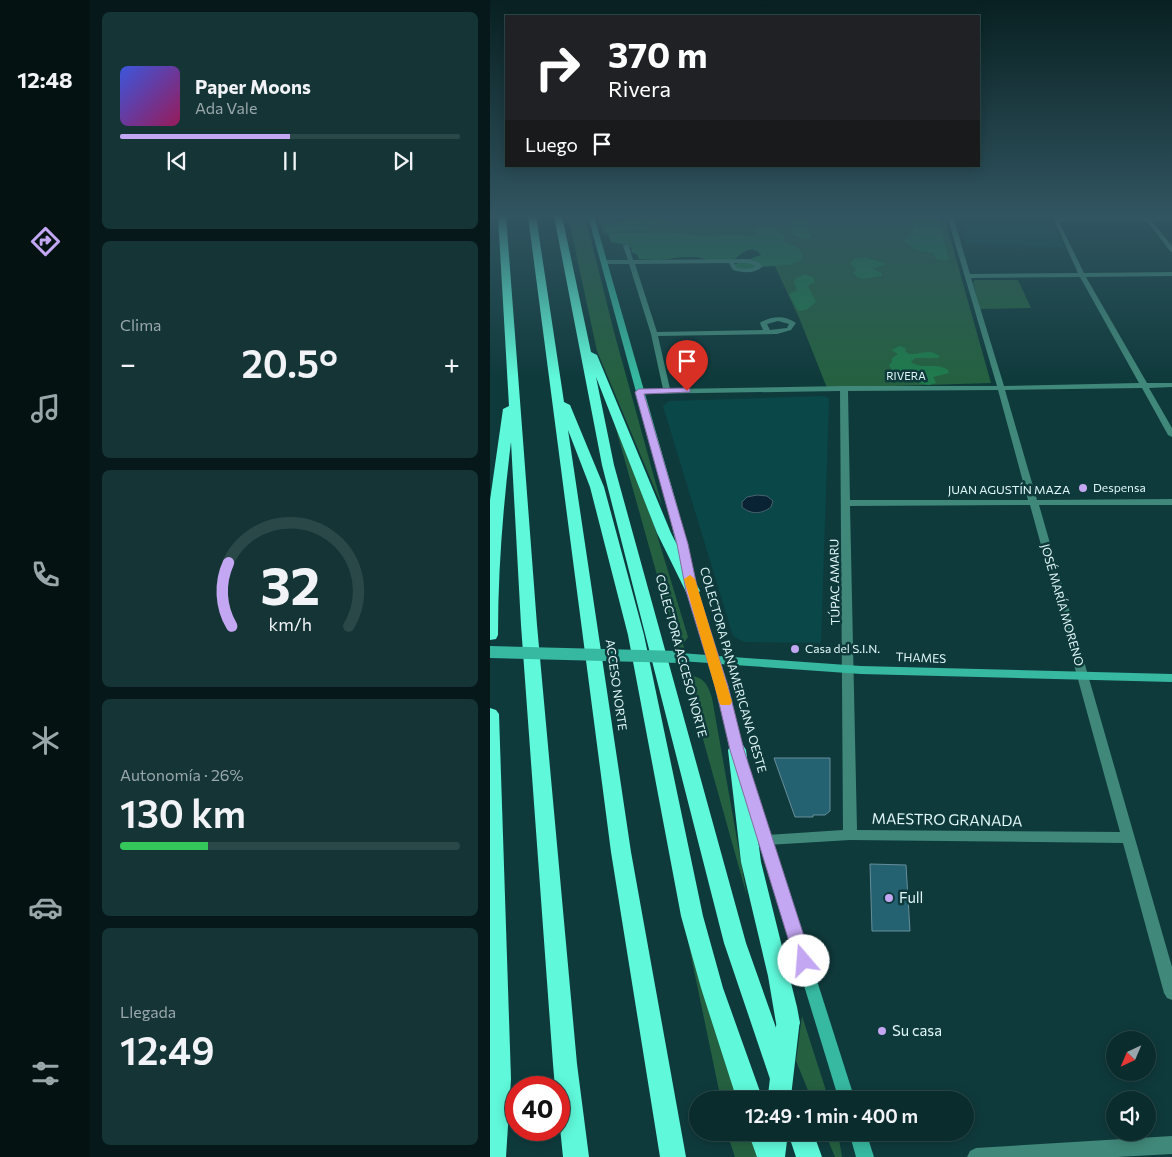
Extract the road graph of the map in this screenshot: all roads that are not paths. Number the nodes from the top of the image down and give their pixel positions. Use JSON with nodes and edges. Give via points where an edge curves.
{"nodes":[{"id":1,"x":506,"y":270,"type":"edge"},
{"id":2,"x":540,"y":270,"type":"edge"},
{"id":3,"x":569,"y":270,"type":"edge"},
{"id":4,"x":606,"y":270,"type":"edge"},
{"id":5,"x":634,"y":270,"type":"edge"},
{"id":6,"x":965,"y":270,"type":"edge"},
{"id":7,"x":1080,"y":270,"type":"edge"},
{"id":8,"x":1172,"y":274,"type":"edge"},
{"id":9,"x":1082,"y":275,"type":"junction"},
{"id":10,"x":967,"y":276,"type":"junction"},
{"id":11,"x":580,"y":328,"type":"junction"},
{"id":12,"x":767,"y":332,"type":"dead end"},
{"id":13,"x":654,"y":334,"type":"junction"},
{"id":14,"x":514,"y":378,"type":"junction"},
{"id":15,"x":555,"y":380,"type":"junction"},
{"id":16,"x":1172,"y":385,"type":"edge"},
{"id":17,"x":1145,"y":386,"type":"junction"},
{"id":18,"x":844,"y":388,"type":"junction"},
{"id":19,"x":1001,"y":388,"type":"junction"},
{"id":20,"x":668,"y":391,"type":"junction"},
{"id":21,"x":639,"y":392,"type":"junction"},
{"id":22,"x":1172,"y":435,"type":"edge"},
{"id":23,"x":846,"y":502,"type":"junction"},
{"id":24,"x":1172,"y":502,"type":"edge"},
{"id":25,"x":1034,"y":503,"type":"junction"},
{"id":26,"x":692,"y":591,"type":"junction"},
{"id":27,"x":490,"y":635,"type":"edge"},
{"id":28,"x":490,"y":652,"type":"edge"},
{"id":29,"x":713,"y":660,"type":"junction"},
{"id":30,"x":848,"y":669,"type":"junction"},
{"id":31,"x":1082,"y":676,"type":"junction"},
{"id":32,"x":1172,"y":678,"type":"edge"},
{"id":33,"x":490,"y":714,"type":"edge"},
{"id":34,"x":737,"y":750,"type":"junction"},
{"id":35,"x":850,"y":835,"type":"junction"},
{"id":36,"x":1128,"y":838,"type":"junction"},
{"id":37,"x":767,"y":840,"type":"junction"},
{"id":38,"x":1172,"y":993,"type":"edge"},
{"id":39,"x":747,"y":1091,"type":"edge"},
{"id":40,"x":780,"y":1091,"type":"edge"},
{"id":41,"x":786,"y":1091,"type":"edge"},
{"id":42,"x":844,"y":1091,"type":"edge"},
{"id":43,"x":765,"y":1141,"type":"edge"},
{"id":44,"x":774,"y":1141,"type":"edge"},
{"id":45,"x":803,"y":1141,"type":"edge"},
{"id":46,"x":860,"y":1141,"type":"edge"},
{"id":47,"x":1172,"y":1144,"type":"edge"},
{"id":48,"x":493,"y":1157,"type":"edge"},
{"id":49,"x":576,"y":1157,"type":"edge"},
{"id":50,"x":673,"y":1157,"type":"edge"},
{"id":51,"x":771,"y":1157,"type":"edge"},
{"id":52,"x":809,"y":1157,"type":"edge"},
{"id":53,"x":865,"y":1157,"type":"edge"},
{"id":54,"x":976,"y":1157,"type":"edge"}],
"edges":[{"from":1,"to":14,"type":"highway"},
{"from":2,"to":15,"type":"highway","name":"ACCESO NORTE"},
{"from":3,"to":11,"type":"highway","name":"COLECTORA ACCESO NORTE"},
{"from":4,"to":21,"type":"street","name":"COLECTORA PANAMERICANA OESTE"},
{"from":5,"to":13,"type":"street"},
{"from":6,"to":10,"type":"street","name":"JOSÉ MARÍA MORENO"},
{"from":7,"to":9,"type":"street"},
{"from":8,"to":9,"type":"street"},
{"from":9,"to":10,"type":"street"},
{"from":9,"to":17,"type":"street"},
{"from":10,"to":19,"type":"street","name":"JOSÉ MARÍA MORENO"},
{"from":11,"to":26,"type":"highway","via":[[610,394],[670,550]]},
{"from":11,"to":41,"type":"highway","name":"COLECTORA ACCESO NORTE","via":[[608,465],[732,934]]},
{"from":12,"to":13,"type":"street"},
{"from":13,"to":20,"type":"street"},
{"from":14,"to":27,"type":"highway","via":[[496,506]]},
{"from":14,"to":49,"type":"highway","via":[[530,635],[564,1054]]},
{"from":15,"to":39,"type":"highway","via":[[597,487],[636,635],[692,916]]},
{"from":15,"to":50,"type":"highway","name":"ACCESO NORTE","via":[[621,852]]},
{"from":16,"to":17,"type":"street","name":"RIVERA"},
{"from":17,"to":19,"type":"street","name":"RIVERA"},
{"from":17,"to":22,"type":"street"},
{"from":18,"to":19,"type":"street","name":"RIVERA"},
{"from":18,"to":20,"type":"street","name":"RIVERA"},
{"from":18,"to":23,"type":"street","name":"TÚPAC AMARU"},
{"from":19,"to":25,"type":"street","name":"JOSÉ MARÍA MORENO"},
{"from":20,"to":21,"type":"street","name":"RIVERA"},
{"from":21,"to":26,"type":"street","name":"COLECTORA PANAMERICANA OESTE","via":[[683,544]]},
{"from":23,"to":25,"type":"street","name":"JUAN AGUSTÍN MAZA"},
{"from":23,"to":30,"type":"street","name":"TÚPAC AMARU"},
{"from":24,"to":25,"type":"street","name":"JUAN AGUSTÍN MAZA"},
{"from":25,"to":31,"type":"street","name":"JOSÉ MARÍA MORENO"},
{"from":26,"to":29,"type":"street","name":"COLECTORA PANAMERICANA OESTE"},
{"from":28,"to":29,"type":"street","name":"THAMES","bridge":true},
{"from":29,"to":30,"type":"street","name":"THAMES"},
{"from":29,"to":34,"type":"street","name":"COLECTORA PANAMERICANA OESTE"},
{"from":30,"to":31,"type":"street","name":"THAMES"},
{"from":30,"to":35,"type":"street","name":"TÚPAC AMARU"},
{"from":31,"to":32,"type":"street","name":"THAMES"},
{"from":31,"to":36,"type":"street","name":"JOSÉ MARÍA MORENO"},
{"from":33,"to":48,"type":"highway","via":[[499,1079]]},
{"from":34,"to":37,"type":"street","name":"COLECTORA PANAMERICANA OESTE"},
{"from":34,"to":40,"type":"highway","bridge":true,"via":[[744,823],[759,898],[785,998],[788,1023]]},
{"from":35,"to":36,"type":"street","name":"MAESTRO GRANADA"},
{"from":35,"to":37,"type":"street","name":"MAESTRO GRANADA"},
{"from":36,"to":38,"type":"street","name":"JOSÉ MARÍA MORENO"},
{"from":37,"to":42,"type":"street","name":"COLECTORA PANAMERICANA OESTE"},
{"from":43,"to":51,"type":"highway"},
{"from":44,"to":51,"type":"highway"},
{"from":45,"to":52,"type":"highway"},
{"from":46,"to":53,"type":"street"},
{"from":47,"to":54,"type":"street"}]}
